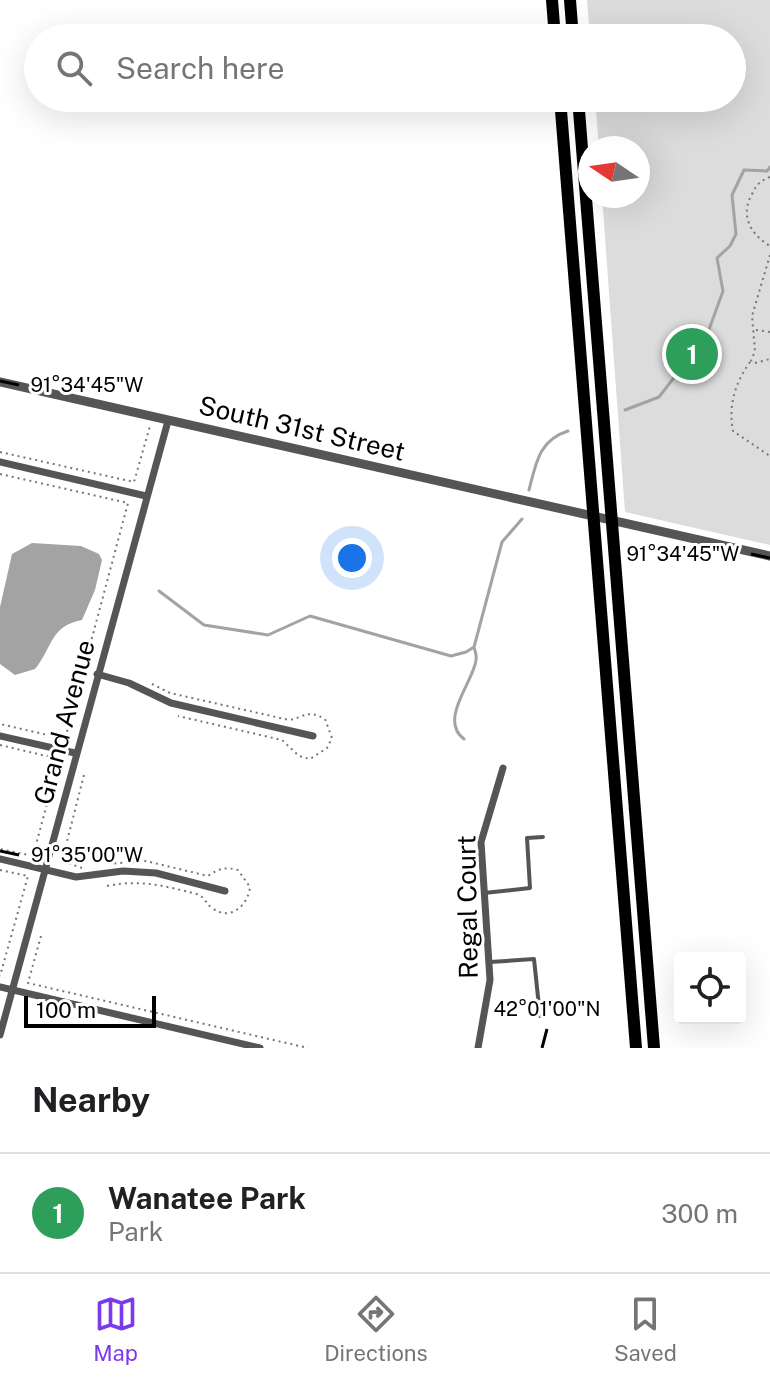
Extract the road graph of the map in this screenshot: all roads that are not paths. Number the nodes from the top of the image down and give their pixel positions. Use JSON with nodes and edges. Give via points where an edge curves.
{"nodes":[{"id":1,"x":552,"y":0,"type":"edge"},
{"id":2,"x":570,"y":0,"type":"edge"},
{"id":3,"x":554,"y":24,"type":"edge"},
{"id":4,"x":572,"y":24,"type":"edge"},
{"id":5,"x":561,"y":112,"type":"edge"},
{"id":6,"x":579,"y":112,"type":"edge"},
{"id":7,"x":0,"y":382,"type":"edge"},
{"id":8,"x":168,"y":421,"type":"junction"},
{"id":9,"x":0,"y":462,"type":"edge"},
{"id":10,"x":146,"y":496,"type":"junction"},
{"id":11,"x":594,"y":516,"type":"junction"},
{"id":12,"x":613,"y":520,"type":"junction"},
{"id":13,"x":770,"y":556,"type":"edge"},
{"id":14,"x":97,"y":674,"type":"junction"},
{"id":15,"x":0,"y":736,"type":"edge"},
{"id":16,"x":313,"y":736,"type":"dead end"},
{"id":17,"x":75,"y":753,"type":"junction"},
{"id":18,"x":503,"y":768,"type":"dead end"},
{"id":19,"x":543,"y":837,"type":"dead end"},
{"id":20,"x":0,"y":859,"type":"edge"},
{"id":21,"x":44,"y":869,"type":"junction"},
{"id":22,"x":225,"y":891,"type":"dead end"},
{"id":23,"x":484,"y":893,"type":"junction"},
{"id":24,"x":490,"y":962,"type":"junction"},
{"id":25,"x":0,"y":987,"type":"edge"},
{"id":26,"x":12,"y":990,"type":"junction"},
{"id":27,"x":540,"y":1016,"type":"dead end"},
{"id":28,"x":0,"y":1035,"type":"edge"},
{"id":29,"x":260,"y":1048,"type":"edge"},
{"id":30,"x":478,"y":1048,"type":"edge"},
{"id":31,"x":636,"y":1048,"type":"edge"},
{"id":32,"x":654,"y":1048,"type":"edge"}],
"edges":[{"from":1,"to":3,"type":"highway"},
{"from":2,"to":4,"type":"highway"},
{"from":5,"to":11,"type":"highway"},
{"from":6,"to":12,"type":"highway"},
{"from":7,"to":8,"type":"street","name":"South 31st Street"},
{"from":8,"to":10,"type":"street","name":"Grand Avenue"},
{"from":8,"to":11,"type":"street","name":"South 31st Street"},
{"from":9,"to":10,"type":"street"},
{"from":10,"to":14,"type":"street","name":"Grand Avenue"},
{"from":11,"to":12,"type":"street","name":"South 31st Street"},
{"from":11,"to":31,"type":"highway"},
{"from":12,"to":13,"type":"street","name":"South 31st Street"},
{"from":12,"to":32,"type":"highway"},
{"from":14,"to":16,"type":"street","via":[[171,703]]},
{"from":14,"to":17,"type":"street","name":"Grand Avenue"},
{"from":15,"to":17,"type":"street"},
{"from":17,"to":21,"type":"street","name":"Grand Avenue"},
{"from":18,"to":23,"type":"street","name":"Regal Court","via":[[481,842]]},
{"from":19,"to":23,"type":"lane","via":[[527,838],[530,888]]},
{"from":20,"to":21,"type":"street"},
{"from":21,"to":22,"type":"street","via":[[76,877],[156,873]]},
{"from":21,"to":26,"type":"street","name":"Grand Avenue"},
{"from":23,"to":24,"type":"street","name":"Regal Court"},
{"from":24,"to":27,"type":"lane","via":[[534,959]]},
{"from":24,"to":30,"type":"street","name":"Regal Court"},
{"from":25,"to":26,"type":"street"},
{"from":26,"to":28,"type":"street","name":"Grand Avenue"},
{"from":26,"to":29,"type":"street"}]}
